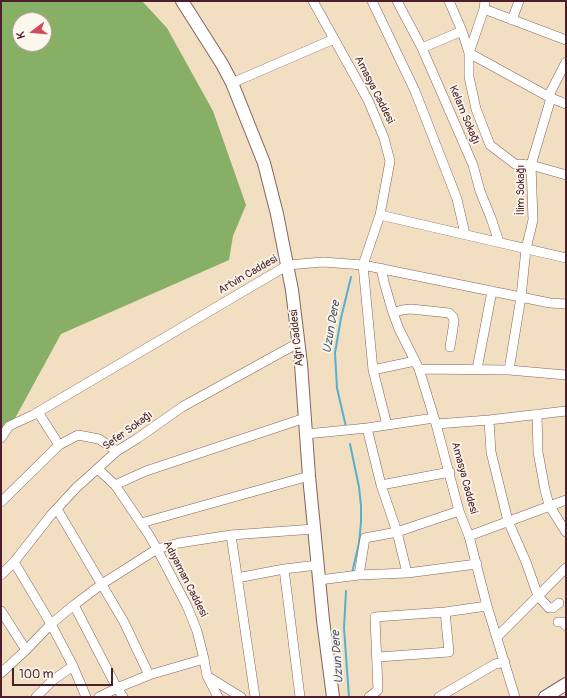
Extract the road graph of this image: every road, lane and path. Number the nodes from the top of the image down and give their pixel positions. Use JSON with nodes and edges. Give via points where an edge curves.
{"nodes":[{"id":1,"x":182,"y":1,"type":"edge"},
{"id":2,"x":313,"y":1,"type":"edge"},
{"id":3,"x":372,"y":1,"type":"edge"},
{"id":4,"x":397,"y":1,"type":"edge"},
{"id":5,"x":449,"y":1,"type":"edge"},
{"id":6,"x":519,"y":1,"type":"edge"},
{"id":7,"x":485,"y":5,"type":"edge"},
{"id":8,"x":512,"y":20,"type":"junction"},
{"id":9,"x":462,"y":31,"type":"junction"},
{"id":10,"x":334,"y":39,"type":"junction"},
{"id":11,"x":566,"y":40,"type":"edge"},
{"id":12,"x":422,"y":48,"type":"junction"},
{"id":13,"x":469,"y":53,"type":"junction"},
{"id":14,"x":566,"y":62,"type":"edge"},
{"id":15,"x":232,"y":83,"type":"junction"},
{"id":16,"x":551,"y":98,"type":"junction"},
{"id":17,"x":566,"y":104,"type":"edge"},
{"id":18,"x":531,"y":165,"type":"junction"},
{"id":19,"x":566,"y":175,"type":"edge"},
{"id":20,"x":380,"y":216,"type":"junction"},
{"id":21,"x":466,"y":234,"type":"junction"},
{"id":22,"x":499,"y":242,"type":"junction"},
{"id":23,"x":526,"y":249,"type":"junction"},
{"id":24,"x":566,"y":258,"type":"edge"},
{"id":25,"x":288,"y":265,"type":"junction"},
{"id":26,"x":363,"y":265,"type":"junction"},
{"id":27,"x":381,"y":268,"type":"junction"},
{"id":28,"x":492,"y":291,"type":"junction"},
{"id":29,"x":521,"y":297,"type":"junction"},
{"id":30,"x":566,"y":304,"type":"edge"},
{"id":31,"x":393,"y":313,"type":"junction"},
{"id":32,"x":298,"y":343,"type":"junction"},
{"id":33,"x":450,"y":347,"type":"dead end"},
{"id":34,"x":417,"y":365,"type":"junction"},
{"id":35,"x":477,"y":369,"type":"junction"},
{"id":36,"x":373,"y":370,"type":"junction"},
{"id":37,"x":509,"y":370,"type":"junction"},
{"id":38,"x":566,"y":375,"type":"edge"},
{"id":39,"x":38,"y":412,"type":"junction"},
{"id":40,"x":566,"y":412,"type":"edge"},
{"id":41,"x":536,"y":414,"type":"junction"},
{"id":42,"x":305,"y":418,"type":"junction"},
{"id":43,"x":489,"y":420,"type":"junction"},
{"id":44,"x":435,"y":421,"type":"junction"},
{"id":45,"x":387,"y":425,"type":"junction"},
{"id":46,"x":367,"y":428,"type":"junction"},
{"id":47,"x":306,"y":434,"type":"junction"},
{"id":48,"x":1,"y":438,"type":"edge"},
{"id":49,"x":60,"y":445,"type":"junction"},
{"id":50,"x":117,"y":451,"type":"junction"},
{"id":51,"x":98,"y":469,"type":"junction"},
{"id":52,"x":450,"y":472,"type":"junction"},
{"id":53,"x":309,"y":476,"type":"junction"},
{"id":54,"x":115,"y":485,"type":"junction"},
{"id":55,"x":381,"y":485,"type":"junction"},
{"id":56,"x":566,"y":500,"type":"edge"},
{"id":57,"x":1,"y":502,"type":"edge"},
{"id":58,"x":549,"y":505,"type":"junction"},
{"id":59,"x":57,"y":509,"type":"junction"},
{"id":60,"x":459,"y":511,"type":"junction"},
{"id":61,"x":508,"y":521,"type":"junction"},
{"id":62,"x":141,"y":523,"type":"junction"},
{"id":63,"x":314,"y":529,"type":"junction"},
{"id":64,"x":397,"y":532,"type":"junction"},
{"id":65,"x":566,"y":532,"type":"edge"},
{"id":66,"x":231,"y":535,"type":"junction"},
{"id":67,"x":469,"y":536,"type":"junction"},
{"id":68,"x":157,"y":549,"type":"junction"},
{"id":69,"x":14,"y":562,"type":"junction"},
{"id":70,"x":477,"y":564,"type":"junction"},
{"id":71,"x":318,"y":565,"type":"junction"},
{"id":72,"x":566,"y":568,"type":"edge"},
{"id":73,"x":284,"y":569,"type":"junction"},
{"id":74,"x":407,"y":573,"type":"junction"},
{"id":75,"x":1,"y":575,"type":"edge"},
{"id":76,"x":359,"y":575,"type":"junction"},
{"id":77,"x":237,"y":578,"type":"junction"},
{"id":78,"x":319,"y":580,"type":"junction"},
{"id":79,"x":102,"y":584,"type":"junction"},
{"id":80,"x":538,"y":596,"type":"junction"},
{"id":81,"x":559,"y":603,"type":"dead end"},
{"id":82,"x":74,"y":605,"type":"junction"},
{"id":83,"x":487,"y":606,"type":"junction"},
{"id":84,"x":1,"y":611,"type":"edge"},
{"id":85,"x":444,"y":612,"type":"junction"},
{"id":86,"x":51,"y":624,"type":"junction"},
{"id":87,"x":497,"y":637,"type":"junction"},
{"id":88,"x":26,"y":650,"type":"junction"},
{"id":89,"x":378,"y":657,"type":"junction"},
{"id":90,"x":204,"y":659,"type":"junction"},
{"id":91,"x":504,"y":662,"type":"junction"},
{"id":92,"x":73,"y":666,"type":"junction"},
{"id":93,"x":1,"y":673,"type":"edge"},
{"id":94,"x":149,"y":675,"type":"junction"},
{"id":95,"x":207,"y":676,"type":"junction"},
{"id":96,"x":566,"y":684,"type":"edge"},
{"id":97,"x":117,"y":688,"type":"junction"},
{"id":98,"x":36,"y":697,"type":"edge"},
{"id":99,"x":86,"y":697,"type":"edge"},
{"id":100,"x":99,"y":697,"type":"edge"},
{"id":101,"x":123,"y":697,"type":"edge"},
{"id":102,"x":218,"y":697,"type":"edge"},
{"id":103,"x":241,"y":697,"type":"edge"},
{"id":104,"x":255,"y":697,"type":"edge"},
{"id":105,"x":300,"y":697,"type":"edge"},
{"id":106,"x":333,"y":697,"type":"edge"},
{"id":107,"x":369,"y":697,"type":"edge"},
{"id":108,"x":439,"y":697,"type":"edge"},
{"id":109,"x":515,"y":697,"type":"edge"},
{"id":110,"x":545,"y":697,"type":"edge"}],
"edges":[{"from":1,"to":15,"type":"main road","name":"Ağrı Caddesi"},
{"from":2,"to":10,"type":"street","name":"Amasya Caddesi"},
{"from":3,"to":21,"type":"street","via":[[415,91],[457,199]]},
{"from":4,"to":12,"type":"street","name":"Kelam Sokağı"},
{"from":5,"to":9,"type":"street"},
{"from":6,"to":8,"type":"street"},
{"from":7,"to":8,"type":"street"},
{"from":7,"to":13,"type":"street"},
{"from":8,"to":11,"type":"street"},
{"from":9,"to":12,"type":"street"},
{"from":9,"to":13,"type":"street"},
{"from":10,"to":15,"type":"street"},
{"from":10,"to":20,"type":"street","name":"Amasya Caddesi","via":[[368,100],[384,138],[390,161]]},
{"from":12,"to":22,"type":"street","name":"Kelam Sokağı","via":[[473,166]]},
{"from":13,"to":16,"type":"street"},
{"from":13,"to":18,"type":"street","via":[[469,77],[476,108],[490,144],[515,164]]},
{"from":14,"to":16,"type":"street","name":"İlim Sokağı","via":[[550,93]]},
{"from":15,"to":25,"type":"main road","name":"Ağrı Caddesi","via":[[264,163]]},
{"from":16,"to":17,"type":"street"},
{"from":16,"to":18,"type":"street","name":"İlim Sokağı"},
{"from":18,"to":19,"type":"street"},
{"from":18,"to":23,"type":"street","name":"İlim Sokağı","via":[[533,220]]},
{"from":20,"to":21,"type":"street"},
{"from":20,"to":26,"type":"street","name":"Amasya Caddesi"},
{"from":21,"to":22,"type":"street"},
{"from":22,"to":23,"type":"street"},
{"from":23,"to":24,"type":"street"},
{"from":23,"to":29,"type":"street","name":"İlim Sokağı"},
{"from":25,"to":26,"type":"street","name":"Artvin Caddesi","via":[[323,262]]},
{"from":25,"to":32,"type":"main road","name":"Ağrı Caddesi"},
{"from":25,"to":39,"type":"street","name":"Artvin Caddesi"},
{"from":26,"to":27,"type":"street","name":"Artvin Caddesi"},
{"from":26,"to":36,"type":"street"},
{"from":27,"to":28,"type":"street","name":"Artvin Caddesi"},
{"from":27,"to":31,"type":"street","name":"Amasya Caddesi"},
{"from":28,"to":29,"type":"street","name":"Artvin Caddesi"},
{"from":28,"to":35,"type":"street"},
{"from":29,"to":30,"type":"street","name":"Artvin Caddesi"},
{"from":29,"to":37,"type":"street","name":"İlim Sokağı"},
{"from":31,"to":33,"type":"street","via":[[411,309],[453,316]]},
{"from":31,"to":34,"type":"street","name":"Amasya Caddesi"},
{"from":32,"to":42,"type":"main road","name":"Ağrı Caddesi"},
{"from":32,"to":50,"type":"street","name":"Sefer Sokağı","via":[[182,407]]},
{"from":34,"to":35,"type":"street"},
{"from":34,"to":36,"type":"street"},
{"from":34,"to":44,"type":"street","name":"Amasya Caddesi"},
{"from":35,"to":37,"type":"street"},
{"from":36,"to":45,"type":"street"},
{"from":37,"to":38,"type":"street"},
{"from":39,"to":48,"type":"street","name":"Artvin Caddesi","via":[[8,426]]},
{"from":39,"to":49,"type":"street"},
{"from":40,"to":41,"type":"street"},
{"from":41,"to":43,"type":"street"},
{"from":41,"to":58,"type":"street","via":[[538,452]]},
{"from":42,"to":47,"type":"main road","name":"Ağrı Caddesi"},
{"from":42,"to":54,"type":"street","via":[[146,471]]},
{"from":43,"to":44,"type":"street"},
{"from":43,"to":61,"type":"street","via":[[491,452]]},
{"from":44,"to":45,"type":"street"},
{"from":44,"to":52,"type":"street","name":"Amasya Caddesi"},
{"from":45,"to":46,"type":"street"},
{"from":46,"to":47,"type":"street"},
{"from":46,"to":55,"type":"street"},
{"from":47,"to":53,"type":"main road","name":"Ağrı Caddesi"},
{"from":49,"to":50,"type":"street","via":[[78,434],[99,440]]},
{"from":49,"to":57,"type":"street"},
{"from":50,"to":51,"type":"street","name":"Sefer Sokağı"},
{"from":51,"to":54,"type":"street","name":"Adıyaman Caddesi"},
{"from":51,"to":59,"type":"street","name":"Sefer Sokağı"},
{"from":52,"to":55,"type":"street"},
{"from":52,"to":60,"type":"street","name":"Amasya Caddesi"},
{"from":53,"to":62,"type":"street"},
{"from":53,"to":63,"type":"main road","name":"Ağrı Caddesi"},
{"from":54,"to":62,"type":"street","name":"Adıyaman Caddesi"},
{"from":55,"to":64,"type":"street"},
{"from":56,"to":58,"type":"street"},
{"from":58,"to":61,"type":"street"},
{"from":58,"to":65,"type":"street"},
{"from":59,"to":69,"type":"street","name":"Sefer Sokağı"},
{"from":59,"to":79,"type":"street"},
{"from":60,"to":64,"type":"street"},
{"from":60,"to":67,"type":"street","name":"Amasya Caddesi"},
{"from":61,"to":67,"type":"street"},
{"from":61,"to":80,"type":"street"},
{"from":62,"to":68,"type":"street","name":"Adıyaman Caddesi"},
{"from":63,"to":66,"type":"street"},
{"from":63,"to":71,"type":"main road","name":"Ağrı Caddesi"},
{"from":64,"to":74,"type":"street"},
{"from":64,"to":76,"type":"street","via":[[365,538]]},
{"from":66,"to":68,"type":"street"},
{"from":66,"to":77,"type":"street"},
{"from":67,"to":70,"type":"street","name":"Amasya Caddesi"},
{"from":68,"to":79,"type":"street"},
{"from":68,"to":90,"type":"street","name":"Adıyaman Caddesi","via":[[198,630]]},
{"from":69,"to":75,"type":"street","name":"Sefer Sokağı"},
{"from":69,"to":86,"type":"street"},
{"from":70,"to":74,"type":"street"},
{"from":70,"to":83,"type":"street","name":"Amasya Caddesi"},
{"from":71,"to":73,"type":"street"},
{"from":71,"to":78,"type":"main road","name":"Ağrı Caddesi"},
{"from":72,"to":80,"type":"street"},
{"from":73,"to":77,"type":"street"},
{"from":73,"to":105,"type":"street"},
{"from":74,"to":76,"type":"street"},
{"from":76,"to":78,"type":"street"},
{"from":77,"to":104,"type":"street"},
{"from":78,"to":106,"type":"main road","name":"Ağrı Caddesi"},
{"from":79,"to":82,"type":"street"},
{"from":79,"to":94,"type":"street","via":[[124,622]]},
{"from":80,"to":81,"type":"street","via":[[549,608]]},
{"from":80,"to":87,"type":"street"},
{"from":82,"to":86,"type":"street"},
{"from":82,"to":97,"type":"street"},
{"from":83,"to":85,"type":"street"},
{"from":83,"to":87,"type":"street","name":"Amasya Caddesi"},
{"from":84,"to":88,"type":"street"},
{"from":85,"to":89,"type":"street","via":[[375,617]]},
{"from":85,"to":89,"type":"street","via":[[449,652]]},
{"from":86,"to":88,"type":"street"},
{"from":86,"to":92,"type":"street"},
{"from":87,"to":91,"type":"street","name":"Amasya Caddesi"},
{"from":88,"to":93,"type":"street"},
{"from":89,"to":107,"type":"street","via":[[378,690]]},
{"from":90,"to":94,"type":"street"},
{"from":90,"to":95,"type":"street","name":"Adıyaman Caddesi"},
{"from":91,"to":108,"type":"street","via":[[495,664]]},
{"from":91,"to":109,"type":"street","name":"Amasya Caddesi"},
{"from":92,"to":98,"type":"street","via":[[52,680]]},
{"from":92,"to":99,"type":"street"},
{"from":94,"to":97,"type":"street"},
{"from":95,"to":102,"type":"street","name":"Adıyaman Caddesi"},
{"from":95,"to":103,"type":"street"},
{"from":96,"to":110,"type":"main road"},
{"from":97,"to":100,"type":"street"},
{"from":97,"to":101,"type":"street"}]}
